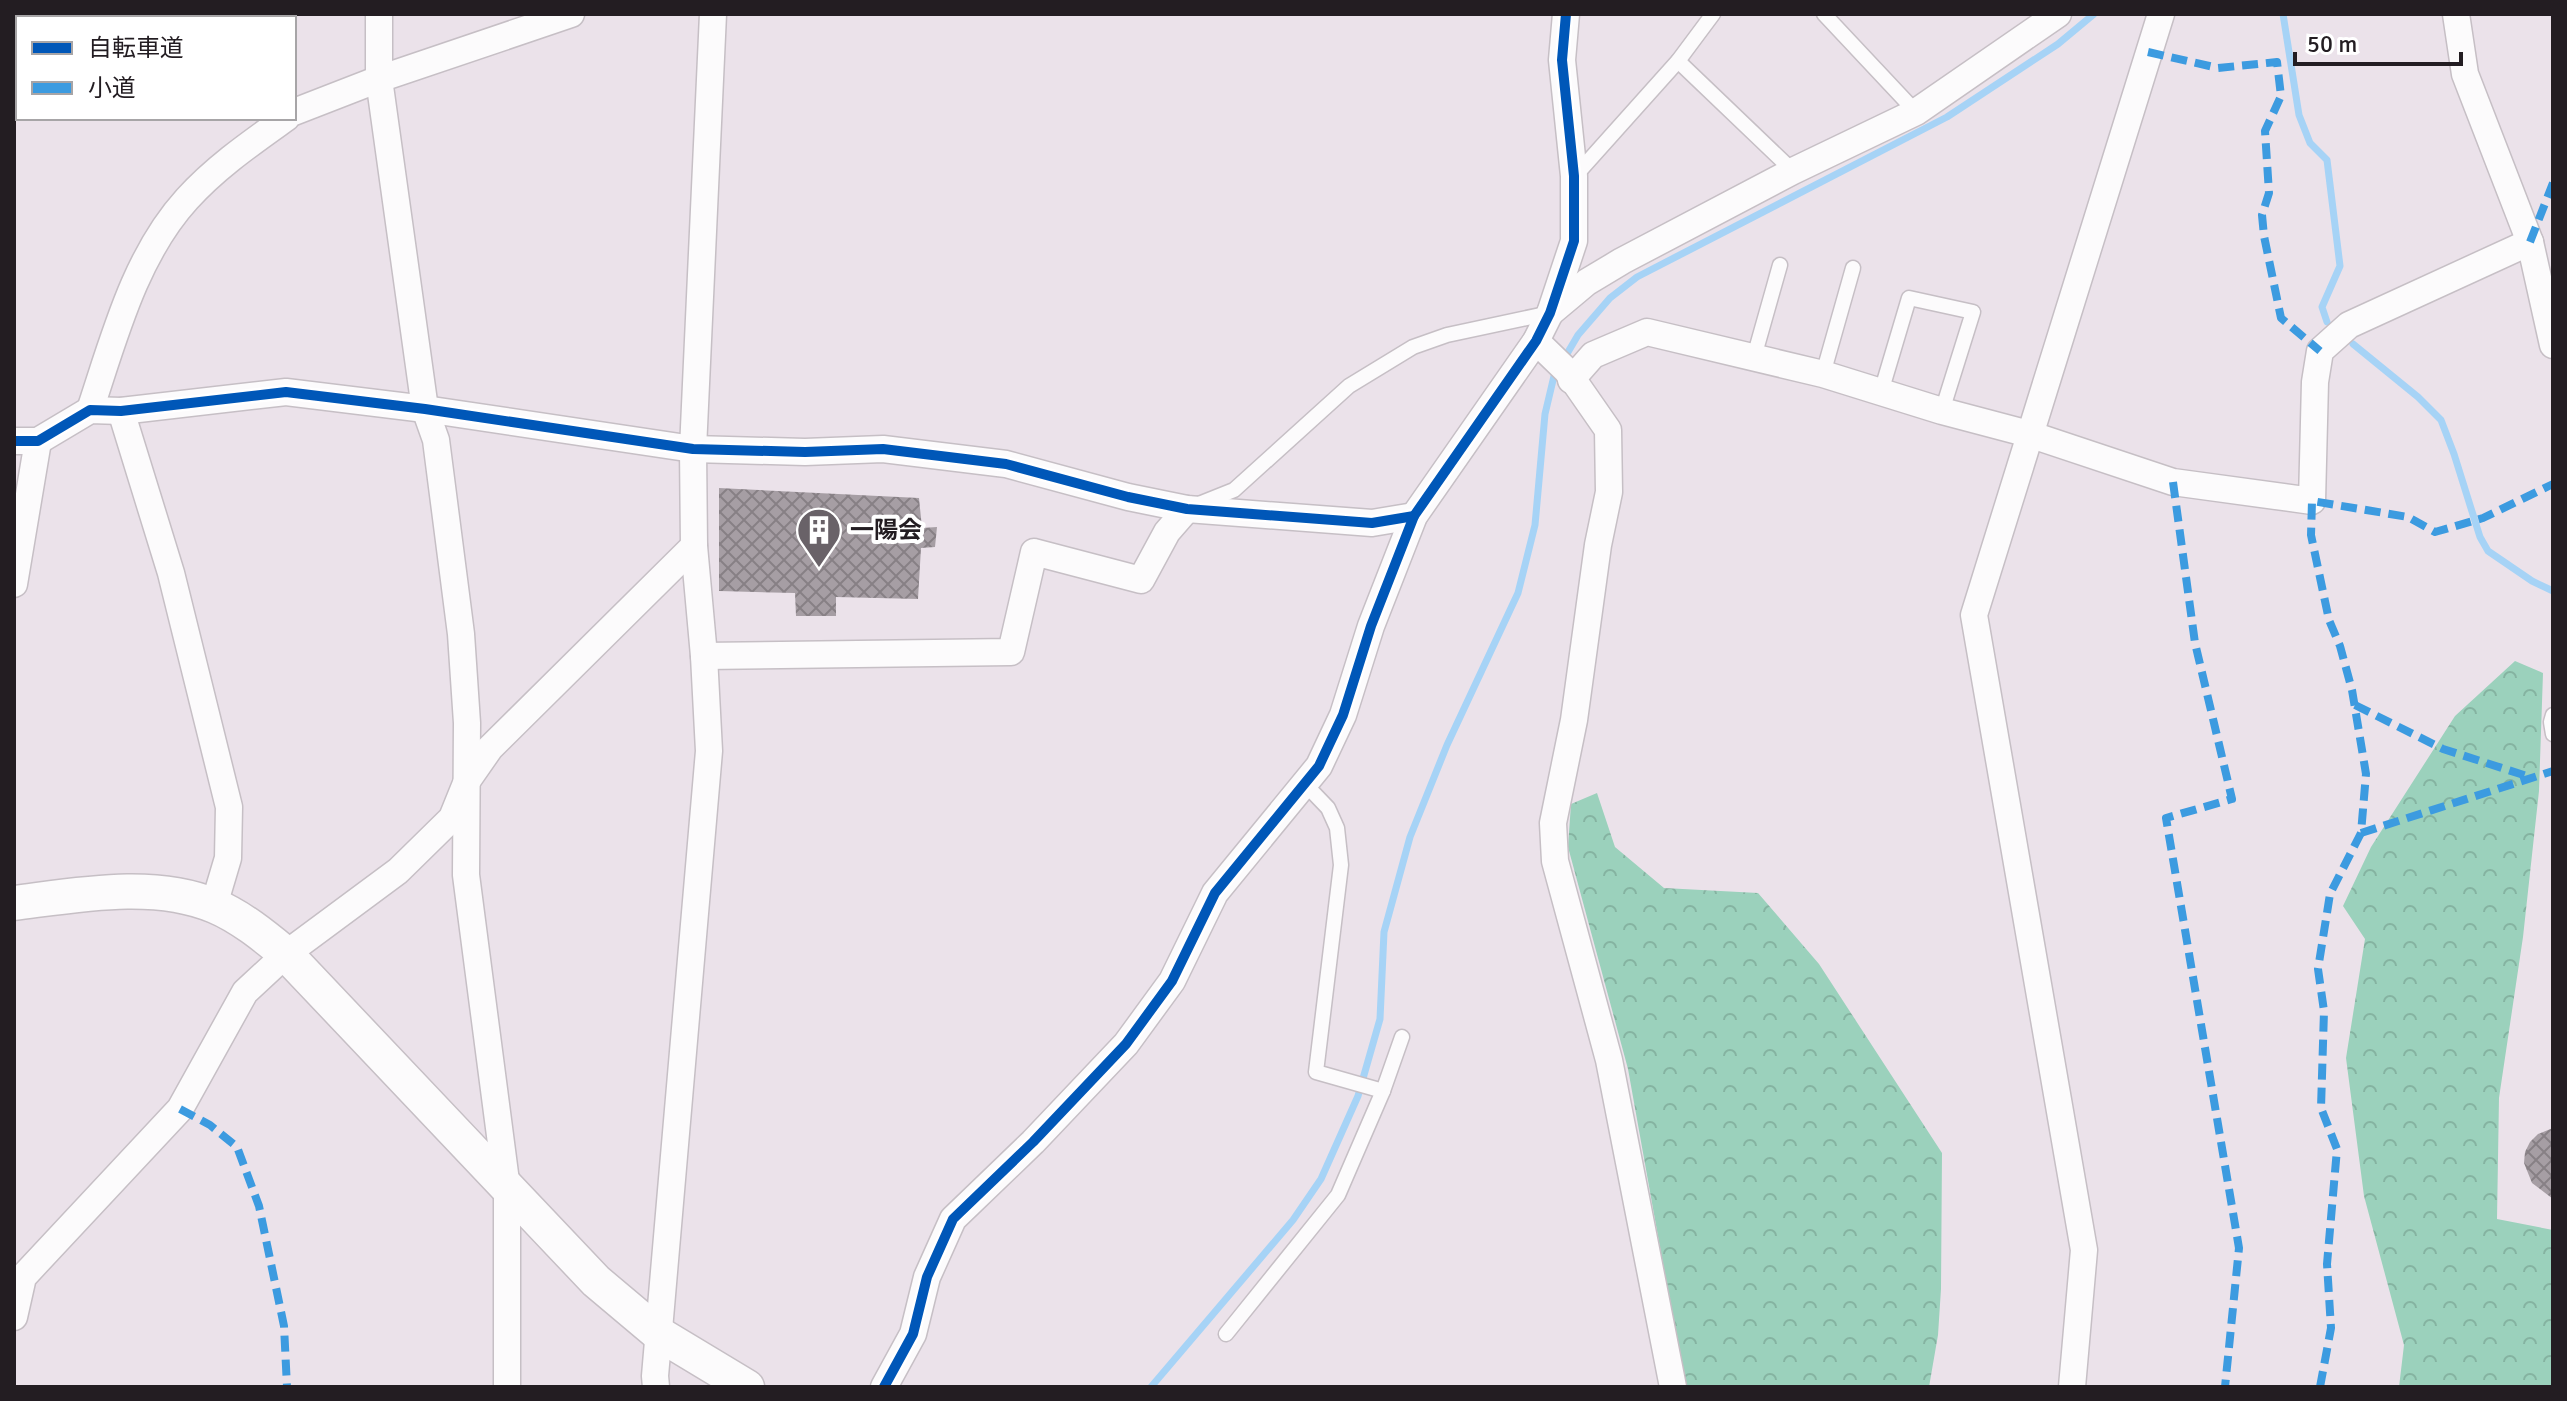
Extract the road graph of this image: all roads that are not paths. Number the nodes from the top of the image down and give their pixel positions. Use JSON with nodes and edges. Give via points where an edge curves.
{"nodes":[{"id":1,"x":379,"y":14,"type":"edge"},
{"id":2,"x":571,"y":14,"type":"edge"},
{"id":3,"x":713,"y":14,"type":"edge"},
{"id":4,"x":1566,"y":14,"type":"edge"},
{"id":5,"x":1713,"y":14,"type":"edge"},
{"id":6,"x":1824,"y":14,"type":"edge"},
{"id":7,"x":2058,"y":14,"type":"edge"},
{"id":8,"x":2161,"y":14,"type":"edge"},
{"id":9,"x":2456,"y":14,"type":"edge"},
{"id":10,"x":1678,"y":61,"type":"junction"},
{"id":11,"x":379,"y":79,"type":"junction"},
{"id":12,"x":296,"y":108,"type":"edge"},
{"id":13,"x":1916,"y":112,"type":"junction"},
{"id":14,"x":279,"y":120,"type":"edge"},
{"id":15,"x":1793,"y":171,"type":"junction"},
{"id":16,"x":1574,"y":176,"type":"junction"},
{"id":17,"x":2530,"y":242,"type":"junction"},
{"id":18,"x":1780,"y":265,"type":"dead end"},
{"id":19,"x":1853,"y":268,"type":"dead end"},
{"id":20,"x":1550,"y":313,"type":"junction"},
{"id":21,"x":2553,"y":345,"type":"edge"},
{"id":22,"x":1754,"y":357,"type":"junction"},
{"id":23,"x":1556,"y":362,"type":"junction"},
{"id":24,"x":1823,"y":374,"type":"junction"},
{"id":25,"x":1881,"y":392,"type":"junction"},
{"id":26,"x":425,"y":409,"type":"junction"},
{"id":27,"x":90,"y":410,"type":"junction"},
{"id":28,"x":121,"y":411,"type":"junction"},
{"id":29,"x":1942,"y":411,"type":"junction"},
{"id":30,"x":2029,"y":434,"type":"junction"},
{"id":31,"x":26,"y":441,"type":"edge"},
{"id":32,"x":693,"y":449,"type":"junction"},
{"id":33,"x":1187,"y":509,"type":"junction"},
{"id":34,"x":1414,"y":516,"type":"junction"},
{"id":35,"x":694,"y":546,"type":"junction"},
{"id":36,"x":14,"y":584,"type":"edge"},
{"id":37,"x":704,"y":656,"type":"junction"},
{"id":38,"x":2553,"y":715,"type":"edge"},
{"id":39,"x":2553,"y":734,"type":"edge"},
{"id":40,"x":467,"y":781,"type":"junction"},
{"id":41,"x":1305,"y":784,"type":"junction"},
{"id":42,"x":14,"y":903,"type":"edge"},
{"id":43,"x":214,"y":905,"type":"junction"},
{"id":44,"x":286,"y":954,"type":"junction"},
{"id":45,"x":1402,"y":1037,"type":"dead end"},
{"id":46,"x":1378,"y":1090,"type":"junction"},
{"id":47,"x":507,"y":1189,"type":"junction"},
{"id":48,"x":18,"y":1279,"type":"edge"},
{"id":49,"x":14,"y":1317,"type":"edge"},
{"id":50,"x":659,"y":1334,"type":"junction"},
{"id":51,"x":1226,"y":1334,"type":"dead end"},
{"id":52,"x":507,"y":1387,"type":"edge"},
{"id":53,"x":656,"y":1387,"type":"edge"},
{"id":54,"x":747,"y":1387,"type":"edge"},
{"id":55,"x":884,"y":1387,"type":"edge"},
{"id":56,"x":1673,"y":1387,"type":"edge"},
{"id":57,"x":2072,"y":1387,"type":"edge"}],
"edges":[{"from":1,"to":11,"type":"street"},
{"from":2,"to":11,"type":"street"},
{"from":3,"to":32,"type":"street"},
{"from":4,"to":16,"type":"street","via":[[1562,60]]},
{"from":5,"to":10,"type":"lane"},
{"from":6,"to":13,"type":"lane"},
{"from":7,"to":13,"type":"street"},
{"from":8,"to":30,"type":"street"},
{"from":9,"to":17,"type":"street","via":[[2465,74]]},
{"from":10,"to":15,"type":"lane"},
{"from":10,"to":16,"type":"lane"},
{"from":11,"to":12,"type":"street"},
{"from":11,"to":26,"type":"street"},
{"from":13,"to":15,"type":"street"},
{"from":14,"to":27,"type":"street","via":[[213,173],[159,236],[124,306]]},
{"from":15,"to":20,"type":"street","via":[[1622,261]]},
{"from":16,"to":20,"type":"street","via":[[1574,241]]},
{"from":17,"to":21,"type":"street"},
{"from":17,"to":30,"type":"street","via":[[2349,325],[2320,351],[2312,501],[2173,482]]},
{"from":18,"to":22,"type":"lane"},
{"from":19,"to":24,"type":"lane"},
{"from":20,"to":23,"type":"street"},
{"from":20,"to":33,"type":"lane","via":[[1413,347],[1349,386],[1234,490]]},
{"from":22,"to":23,"type":"street","via":[[1647,332],[1593,355]]},
{"from":22,"to":24,"type":"street"},
{"from":23,"to":34,"type":"street"},
{"from":23,"to":56,"type":"street","via":[[1608,430],[1609,492],[1553,823],[1555,861],[1609,1060]]},
{"from":24,"to":25,"type":"street"},
{"from":25,"to":29,"type":"street"},
{"from":25,"to":29,"type":"lane","via":[[1909,298],[1973,312]]},
{"from":26,"to":28,"type":"street","via":[[286,392]]},
{"from":26,"to":32,"type":"street"},
{"from":26,"to":40,"type":"street","via":[[436,440],[461,634]]},
{"from":27,"to":28,"type":"street"},
{"from":27,"to":31,"type":"street"},
{"from":28,"to":43,"type":"street","via":[[171,573],[229,807],[228,858]]},
{"from":29,"to":30,"type":"street"},
{"from":30,"to":57,"type":"street","via":[[1974,615],[2084,1250]]},
{"from":31,"to":36,"type":"street"},
{"from":32,"to":33,"type":"street","via":[[898,451],[1006,464]]},
{"from":32,"to":35,"type":"street"},
{"from":33,"to":34,"type":"street","via":[[1372,523]]},
{"from":33,"to":37,"type":"street","via":[[1167,532],[1141,580],[1034,552],[1011,652]]},
{"from":34,"to":41,"type":"street","via":[[1343,715]]},
{"from":35,"to":37,"type":"street"},
{"from":35,"to":40,"type":"street","via":[[490,748]]},
{"from":37,"to":50,"type":"street","via":[[709,751]]},
{"from":38,"to":39,"type":"lane"},
{"from":40,"to":44,"type":"street","via":[[452,818],[398,871]]},
{"from":40,"to":47,"type":"street","via":[[466,875]]},
{"from":41,"to":46,"type":"lane","via":[[1328,808],[1337,828],[1341,865],[1316,1072]]},
{"from":41,"to":55,"type":"street","via":[[1215,893],[1172,981],[1126,1044],[953,1219],[927,1277],[913,1334]]},
{"from":42,"to":43,"type":"street","via":[[157,892]]},
{"from":43,"to":44,"type":"street"},
{"from":44,"to":47,"type":"street"},
{"from":44,"to":48,"type":"street","via":[[245,992],[180,1109]]},
{"from":45,"to":46,"type":"lane"},
{"from":46,"to":51,"type":"lane","via":[[1338,1195]]},
{"from":47,"to":50,"type":"street","via":[[596,1281]]},
{"from":47,"to":52,"type":"street"},
{"from":48,"to":49,"type":"street"},
{"from":50,"to":53,"type":"street"},
{"from":50,"to":54,"type":"street"}]}
